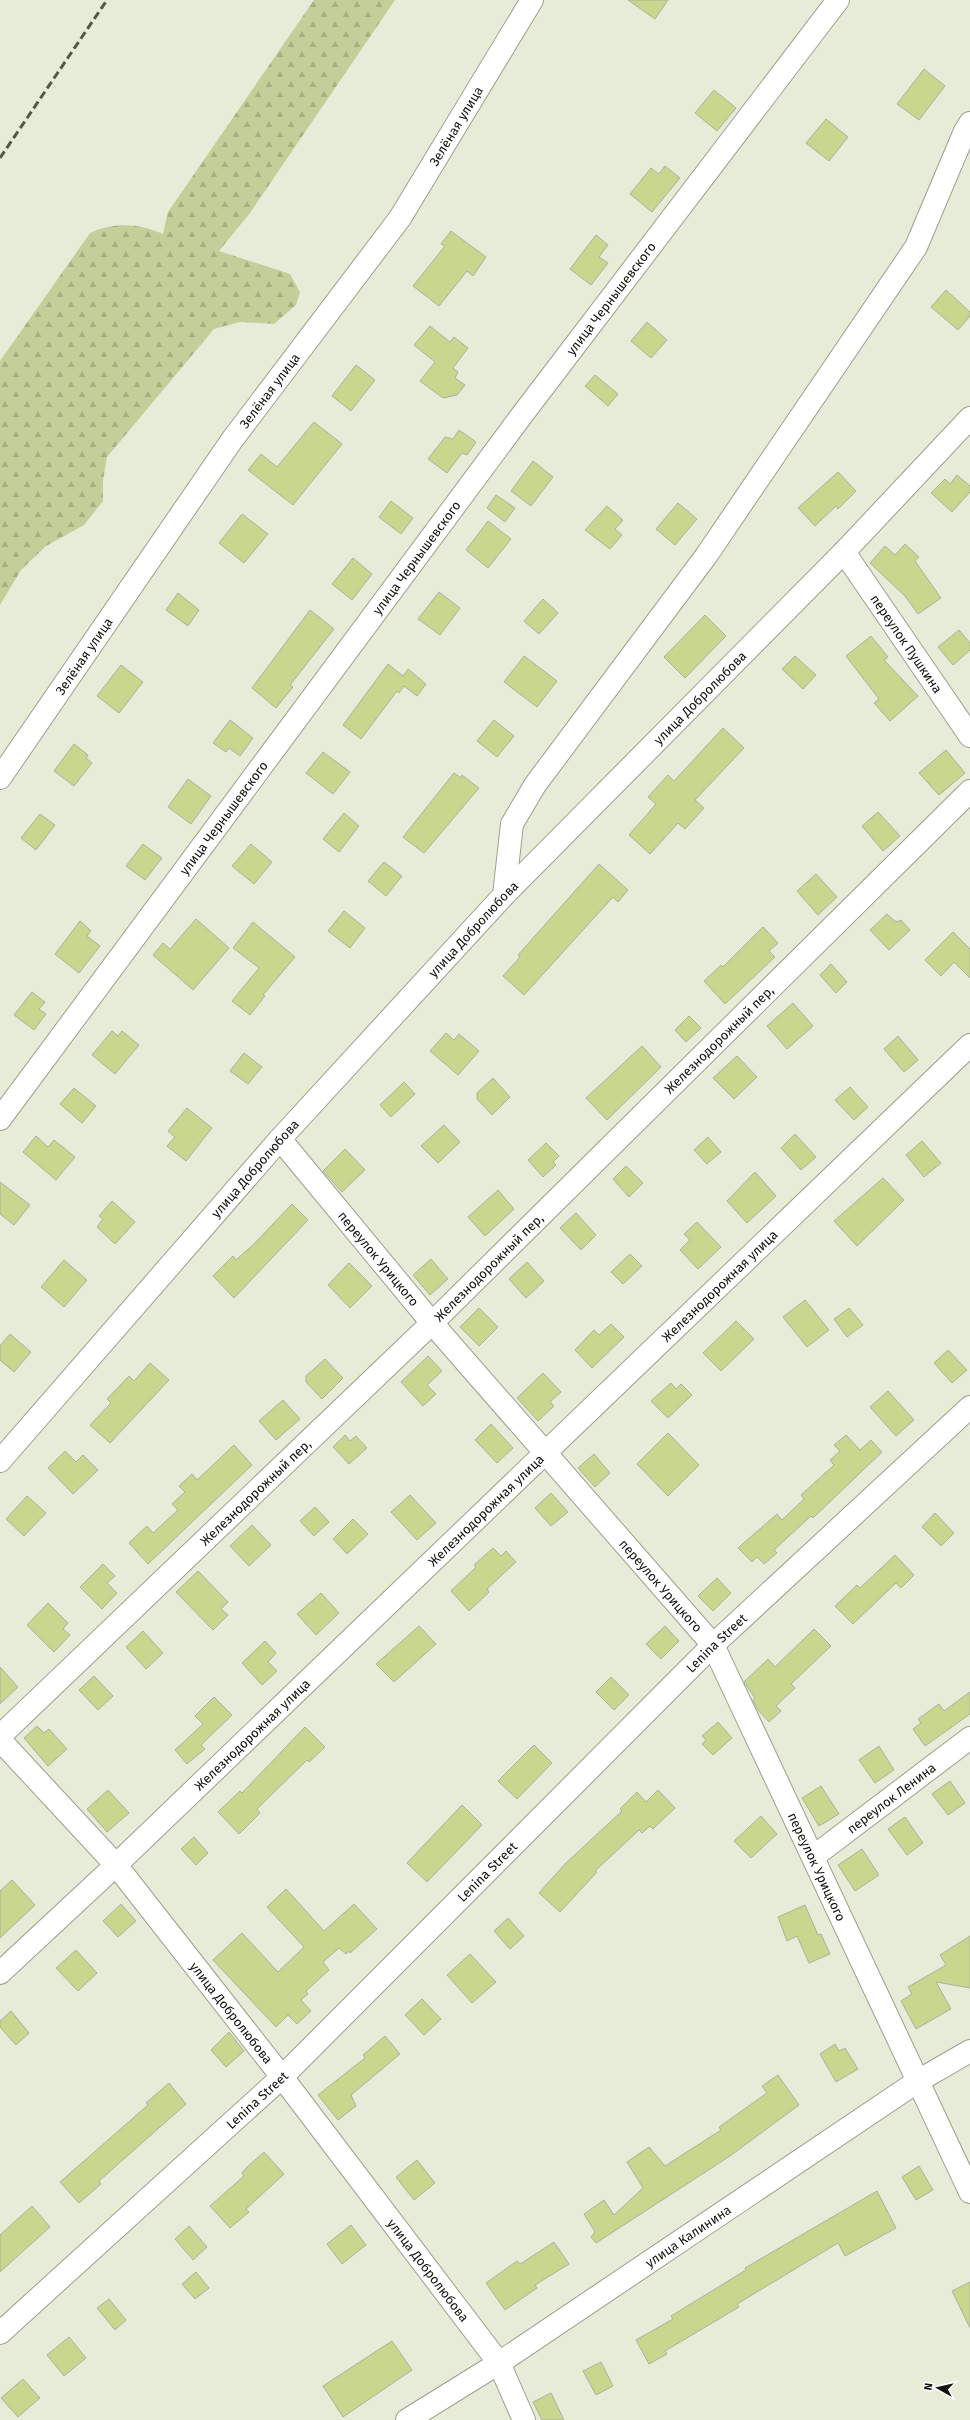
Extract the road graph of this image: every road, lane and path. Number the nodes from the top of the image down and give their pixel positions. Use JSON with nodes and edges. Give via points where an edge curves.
{"nodes":[{"id":1,"x":532,"y":0,"type":"edge"},
{"id":2,"x":838,"y":0,"type":"edge"},
{"id":3,"x":970,"y":123,"type":"edge"},
{"id":4,"x":970,"y":418,"type":"edge"},
{"id":5,"x":844,"y":552,"type":"junction"},
{"id":6,"x":970,"y":736,"type":"edge"},
{"id":7,"x":0,"y":778,"type":"edge"},
{"id":8,"x":970,"y":791,"type":"edge"},
{"id":9,"x":504,"y":895,"type":"junction"},
{"id":10,"x":970,"y":1045,"type":"edge"},
{"id":11,"x":0,"y":1119,"type":"edge"},
{"id":12,"x":280,"y":1139,"type":"junction"},
{"id":13,"x":432,"y":1323,"type":"junction"},
{"id":14,"x":970,"y":1407,"type":"edge"},
{"id":15,"x":545,"y":1452,"type":"junction"},
{"id":16,"x":0,"y":1461,"type":"edge"},
{"id":17,"x":713,"y":1645,"type":"junction"},
{"id":18,"x":0,"y":1736,"type":"edge"},
{"id":19,"x":970,"y":1738,"type":"edge"},
{"id":20,"x":0,"y":1740,"type":"edge"},
{"id":21,"x":813,"y":1857,"type":"junction"},
{"id":22,"x":116,"y":1865,"type":"junction"},
{"id":23,"x":0,"y":1973,"type":"edge"},
{"id":24,"x":970,"y":2051,"type":"edge"},
{"id":25,"x":282,"y":2076,"type":"junction"},
{"id":26,"x":918,"y":2081,"type":"junction"},
{"id":27,"x":970,"y":2192,"type":"edge"},
{"id":28,"x":0,"y":2333,"type":"edge"},
{"id":29,"x":499,"y":2362,"type":"junction"},
{"id":30,"x":407,"y":2420,"type":"edge"},
{"id":31,"x":524,"y":2420,"type":"edge"}],
"edges":[{"from":1,"to":7,"type":"street","name":"Зелёная улица","via":[[400,218],[232,440]]},
{"from":2,"to":11,"type":"street","name":"улица Чернышевского","via":[[522,416]]},
{"from":3,"to":9,"type":"street","via":[[916,247],[706,556],[535,785],[512,824]]},
{"from":4,"to":5,"type":"street","name":"улица Добролюбова"},
{"from":5,"to":6,"type":"street","name":"переулок Пушкина"},
{"from":5,"to":9,"type":"street","name":"улица Добролюбова"},
{"from":8,"to":13,"type":"street","name":"Железнодорожный пер,"},
{"from":9,"to":12,"type":"street","name":"улица Добролюбова"},
{"from":10,"to":15,"type":"street","name":"Железнодорожная улица"},
{"from":12,"to":13,"type":"street","name":"переулок Урицкого"},
{"from":12,"to":16,"type":"street","name":"улица Добролюбова"},
{"from":13,"to":15,"type":"street","name":"переулок Урицкого"},
{"from":13,"to":18,"type":"street","name":"Железнодорожный пер,"},
{"from":14,"to":17,"type":"street","name":"Lenina Street"},
{"from":15,"to":17,"type":"street","name":"переулок Урицкого"},
{"from":15,"to":22,"type":"street","name":"Железнодорожная улица"},
{"from":17,"to":21,"type":"street","name":"переулок Урицкого"},
{"from":17,"to":25,"type":"street","name":"Lenina Street"},
{"from":19,"to":21,"type":"street","name":"переулок Ленина"},
{"from":20,"to":22,"type":"street","name":"улица Добролюбова"},
{"from":21,"to":26,"type":"street","name":"переулок Урицкого"},
{"from":22,"to":23,"type":"street","name":"Железнодорожная улица"},
{"from":22,"to":25,"type":"street","name":"улица Добролюбова"},
{"from":24,"to":26,"type":"street","name":"улица Калинина"},
{"from":25,"to":28,"type":"street","name":"Lenina Street"},
{"from":25,"to":29,"type":"street","name":"улица Добролюбова"},
{"from":26,"to":27,"type":"street","name":"переулок Урицкого"},
{"from":26,"to":29,"type":"street","name":"улица Калинина"},
{"from":29,"to":30,"type":"street","name":"улица Калинина"},
{"from":29,"to":31,"type":"street","name":"улица Добролюбова"}]}
